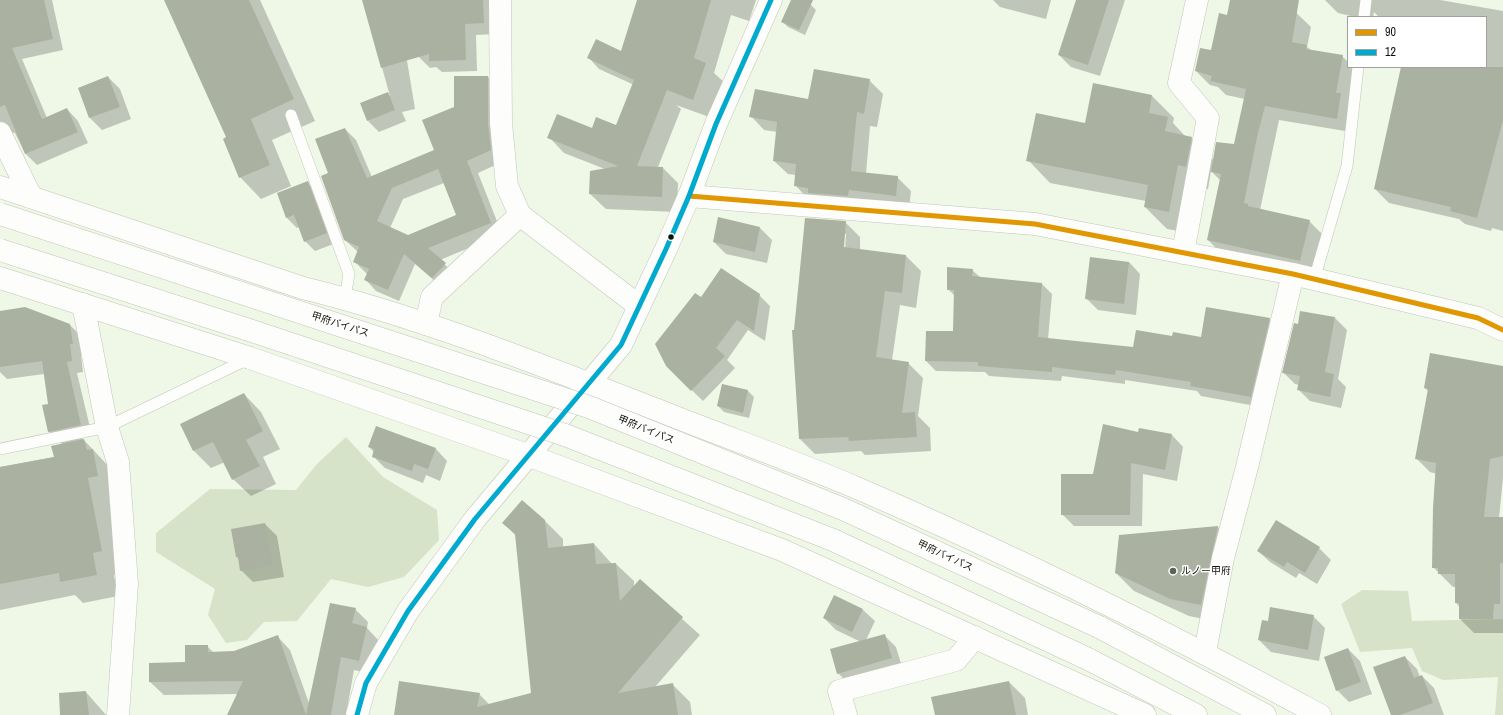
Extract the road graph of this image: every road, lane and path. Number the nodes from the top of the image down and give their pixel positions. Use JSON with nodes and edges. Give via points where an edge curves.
{"nodes":[{"id":1,"x":500,"y":0,"type":"edge"},
{"id":2,"x":772,"y":0,"type":"edge"},
{"id":3,"x":1197,"y":0,"type":"edge"},
{"id":4,"x":1366,"y":0,"type":"edge"},
{"id":5,"x":1364,"y":16,"type":"edge"},
{"id":6,"x":1358,"y":68,"type":"edge"},
{"id":7,"x":291,"y":115,"type":"dead end"},
{"id":8,"x":0,"y":133,"type":"edge"},
{"id":9,"x":0,"y":187,"type":"edge"},
{"id":10,"x":689,"y":196,"type":"junction"},
{"id":11,"x":31,"y":197,"type":"junction"},
{"id":12,"x":0,"y":214,"type":"edge"},
{"id":13,"x":520,"y":214,"type":"junction"},
{"id":14,"x":0,"y":250,"type":"edge"},
{"id":15,"x":1183,"y":253,"type":"junction"},
{"id":16,"x":1293,"y":274,"type":"junction"},
{"id":17,"x":0,"y":278,"type":"edge"},
{"id":18,"x":1314,"y":280,"type":"junction"},
{"id":19,"x":345,"y":298,"type":"junction"},
{"id":20,"x":83,"y":304,"type":"junction"},
{"id":21,"x":639,"y":306,"type":"junction"},
{"id":22,"x":426,"y":324,"type":"junction"},
{"id":23,"x":1503,"y":330,"type":"edge"},
{"id":24,"x":250,"y":358,"type":"junction"},
{"id":25,"x":588,"y":383,"type":"junction"},
{"id":26,"x":107,"y":427,"type":"junction"},
{"id":27,"x":0,"y":449,"type":"edge"},
{"id":28,"x":530,"y":456,"type":"junction"},
{"id":29,"x":975,"y":637,"type":"junction"},
{"id":30,"x":1205,"y":652,"type":"junction"},
{"id":31,"x":118,"y":715,"type":"edge"},
{"id":32,"x":357,"y":715,"type":"edge"},
{"id":33,"x":846,"y":715,"type":"edge"},
{"id":34,"x":1145,"y":715,"type":"edge"},
{"id":35,"x":1196,"y":715,"type":"edge"},
{"id":36,"x":1265,"y":715,"type":"edge"},
{"id":37,"x":1320,"y":715,"type":"edge"}],
"edges":[{"from":1,"to":13,"type":"main road","via":[[501,123],[507,186]]},
{"from":2,"to":10,"type":"main road","via":[[716,124]]},
{"from":3,"to":15,"type":"main road","via":[[1179,83],[1208,118]]},
{"from":4,"to":5,"type":"lane"},
{"from":6,"to":18,"type":"lane","via":[[1347,166]]},
{"from":7,"to":19,"type":"lane","via":[[349,274]]},
{"from":8,"to":11,"type":"main road"},
{"from":9,"to":11,"type":"main road"},
{"from":10,"to":15,"type":"main road","via":[[1035,224]]},
{"from":10,"to":21,"type":"main road"},
{"from":11,"to":19,"type":"main road","via":[[303,288]]},
{"from":12,"to":36,"type":"main road","name":"甲府バイパス","bridge":true,"via":[[589,407],[843,509],[1099,627]]},
{"from":13,"to":21,"type":"main road"},
{"from":13,"to":22,"type":"main road","via":[[432,297]]},
{"from":14,"to":35,"type":"main road","bridge":true,"via":[[565,435],[833,540],[1088,659]]},
{"from":15,"to":16,"type":"main road"},
{"from":16,"to":18,"type":"main road"},
{"from":16,"to":30,"type":"main road","via":[[1223,558]]},
{"from":17,"to":20,"type":"main road"},
{"from":18,"to":23,"type":"main road","via":[[1478,318]]},
{"from":19,"to":22,"type":"main road"},
{"from":20,"to":24,"type":"main road"},
{"from":20,"to":26,"type":"main road"},
{"from":21,"to":25,"type":"main road","via":[[621,345]]},
{"from":22,"to":25,"type":"main road"},
{"from":24,"to":26,"type":"lane"},
{"from":24,"to":28,"type":"main road"},
{"from":25,"to":28,"type":"main road"},
{"from":25,"to":30,"type":"main road","via":[[855,487],[1009,557]]},
{"from":26,"to":27,"type":"lane"},
{"from":26,"to":31,"type":"main road","via":[[118,462],[127,584]]},
{"from":28,"to":29,"type":"main road","via":[[782,550]]},
{"from":28,"to":32,"type":"main road","via":[[475,520],[408,611],[366,683]]},
{"from":29,"to":33,"type":"main road","via":[[956,660],[839,690]]},
{"from":29,"to":34,"type":"main road"},
{"from":30,"to":37,"type":"main road"}]}
